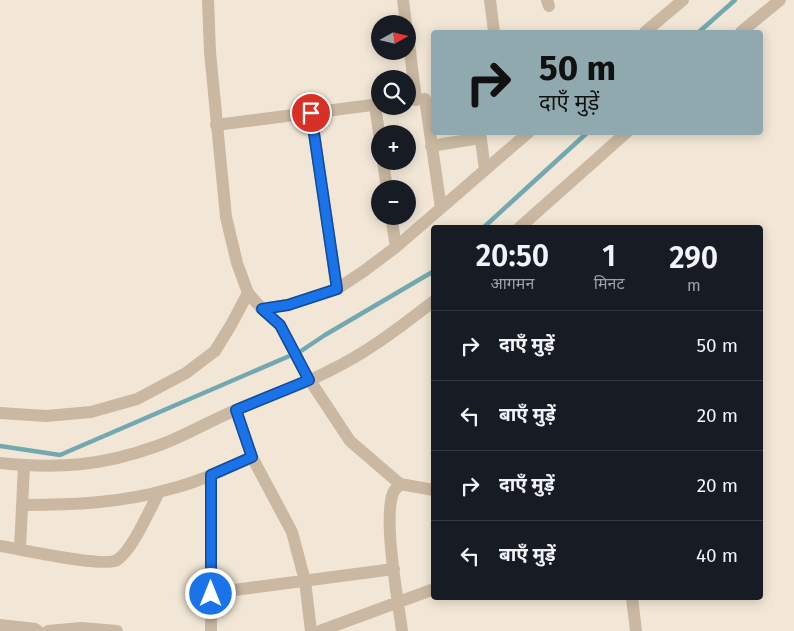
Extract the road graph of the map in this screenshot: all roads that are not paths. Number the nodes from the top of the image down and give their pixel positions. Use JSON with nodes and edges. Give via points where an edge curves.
{"nodes":[{"id":1,"x":208,"y":0,"type":"edge"},
{"id":2,"x":403,"y":0,"type":"edge"},
{"id":3,"x":490,"y":0,"type":"edge"},
{"id":4,"x":682,"y":0,"type":"edge"},
{"id":5,"x":780,"y":0,"type":"edge"},
{"id":6,"x":405,"y":15,"type":"edge"},
{"id":7,"x":494,"y":30,"type":"edge"},
{"id":8,"x":647,"y":30,"type":"edge"},
{"id":9,"x":743,"y":30,"type":"edge"},
{"id":10,"x":413,"y":60,"type":"edge"},
{"id":11,"x":420,"y":99,"type":"edge"},
{"id":12,"x":371,"y":106,"type":"edge"},
{"id":13,"x":311,"y":113,"type":"junction"},
{"id":14,"x":216,"y":125,"type":"junction"},
{"id":15,"x":480,"y":135,"type":"edge"},
{"id":16,"x":525,"y":135,"type":"edge"},
{"id":17,"x":624,"y":135,"type":"edge"},
{"id":18,"x":431,"y":146,"type":"junction"},
{"id":19,"x":485,"y":170,"type":"junction"},
{"id":20,"x":441,"y":208,"type":"junction"},
{"id":21,"x":392,"y":225,"type":"edge"},
{"id":22,"x":521,"y":225,"type":"edge"},
{"id":23,"x":396,"y":247,"type":"junction"},
{"id":24,"x":337,"y":289,"type":"junction"},
{"id":25,"x":248,"y":293,"type":"junction"},
{"id":26,"x":431,"y":303,"type":"edge"},
{"id":27,"x":262,"y":309,"type":"junction"},
{"id":28,"x":307,"y":377,"type":"junction"},
{"id":29,"x":236,"y":410,"type":"junction"},
{"id":30,"x":0,"y":413,"type":"edge"},
{"id":31,"x":252,"y":457,"type":"junction"},
{"id":32,"x":0,"y":463,"type":"edge"},
{"id":33,"x":24,"y":465,"type":"junction"},
{"id":34,"x":211,"y":475,"type":"junction"},
{"id":35,"x":400,"y":484,"type":"junction"},
{"id":36,"x":431,"y":489,"type":"edge"},
{"id":37,"x":159,"y":492,"type":"junction"},
{"id":38,"x":23,"y":505,"type":"junction"},
{"id":39,"x":0,"y":546,"type":"edge"},
{"id":40,"x":20,"y":549,"type":"junction"},
{"id":41,"x":394,"y":570,"type":"junction"},
{"id":42,"x":305,"y":581,"type":"junction"},
{"id":43,"x":431,"y":589,"type":"edge"},
{"id":44,"x":211,"y":594,"type":"junction"},
{"id":45,"x":632,"y":600,"type":"edge"},
{"id":46,"x":398,"y":603,"type":"junction"},
{"id":47,"x":0,"y":625,"type":"edge"},
{"id":48,"x":38,"y":631,"type":"edge"},
{"id":49,"x":48,"y":631,"type":"edge"},
{"id":50,"x":117,"y":631,"type":"edge"},
{"id":51,"x":211,"y":631,"type":"edge"},
{"id":52,"x":311,"y":631,"type":"edge"},
{"id":53,"x":320,"y":631,"type":"edge"},
{"id":54,"x":402,"y":631,"type":"edge"},
{"id":55,"x":636,"y":631,"type":"edge"}],
"edges":[{"from":1,"to":14,"type":"street"},
{"from":2,"to":6,"type":"street"},
{"from":3,"to":7,"type":"street"},
{"from":4,"to":8,"type":"street"},
{"from":5,"to":9,"type":"street"},
{"from":10,"to":11,"type":"street"},
{"from":11,"to":18,"type":"street"},
{"from":12,"to":13,"type":"street"},
{"from":13,"to":14,"type":"street"},
{"from":13,"to":24,"type":"street"},
{"from":14,"to":25,"type":"street","via":[[226,217]]},
{"from":15,"to":18,"type":"street"},
{"from":15,"to":19,"type":"street"},
{"from":16,"to":19,"type":"street"},
{"from":17,"to":22,"type":"street"},
{"from":18,"to":20,"type":"street"},
{"from":19,"to":20,"type":"street"},
{"from":20,"to":23,"type":"street"},
{"from":21,"to":23,"type":"street"},
{"from":23,"to":24,"type":"street"},
{"from":24,"to":27,"type":"street","via":[[288,305]]},
{"from":25,"to":27,"type":"street"},
{"from":25,"to":30,"type":"street","via":[[215,351],[186,373],[137,399],[91,412],[46,416]]},
{"from":26,"to":28,"type":"street","via":[[382,342],[327,372]]},
{"from":27,"to":28,"type":"street","via":[[280,325]]},
{"from":28,"to":29,"type":"street"},
{"from":28,"to":35,"type":"street","via":[[350,442]]},
{"from":29,"to":31,"type":"street"},
{"from":29,"to":33,"type":"street","via":[[158,446],[111,461],[71,466]]},
{"from":31,"to":34,"type":"street"},
{"from":31,"to":42,"type":"street","via":[[292,532]]},
{"from":32,"to":33,"type":"street"},
{"from":33,"to":38,"type":"street"},
{"from":34,"to":37,"type":"street"},
{"from":34,"to":44,"type":"street"},
{"from":35,"to":36,"type":"street"},
{"from":35,"to":41,"type":"street","via":[[393,492],[390,510]]},
{"from":37,"to":38,"type":"street","via":[[104,503]]},
{"from":37,"to":40,"type":"street","via":[[127,551],[116,561],[100,562]]},
{"from":38,"to":40,"type":"street"},
{"from":39,"to":40,"type":"street"},
{"from":41,"to":42,"type":"street"},
{"from":41,"to":46,"type":"street"},
{"from":42,"to":44,"type":"street"},
{"from":42,"to":52,"type":"street"},
{"from":43,"to":46,"type":"street"},
{"from":44,"to":51,"type":"street"},
{"from":45,"to":55,"type":"street"},
{"from":46,"to":53,"type":"street"},
{"from":46,"to":54,"type":"street"},
{"from":47,"to":48,"type":"street"},
{"from":49,"to":50,"type":"street","via":[[81,628]]}]}
